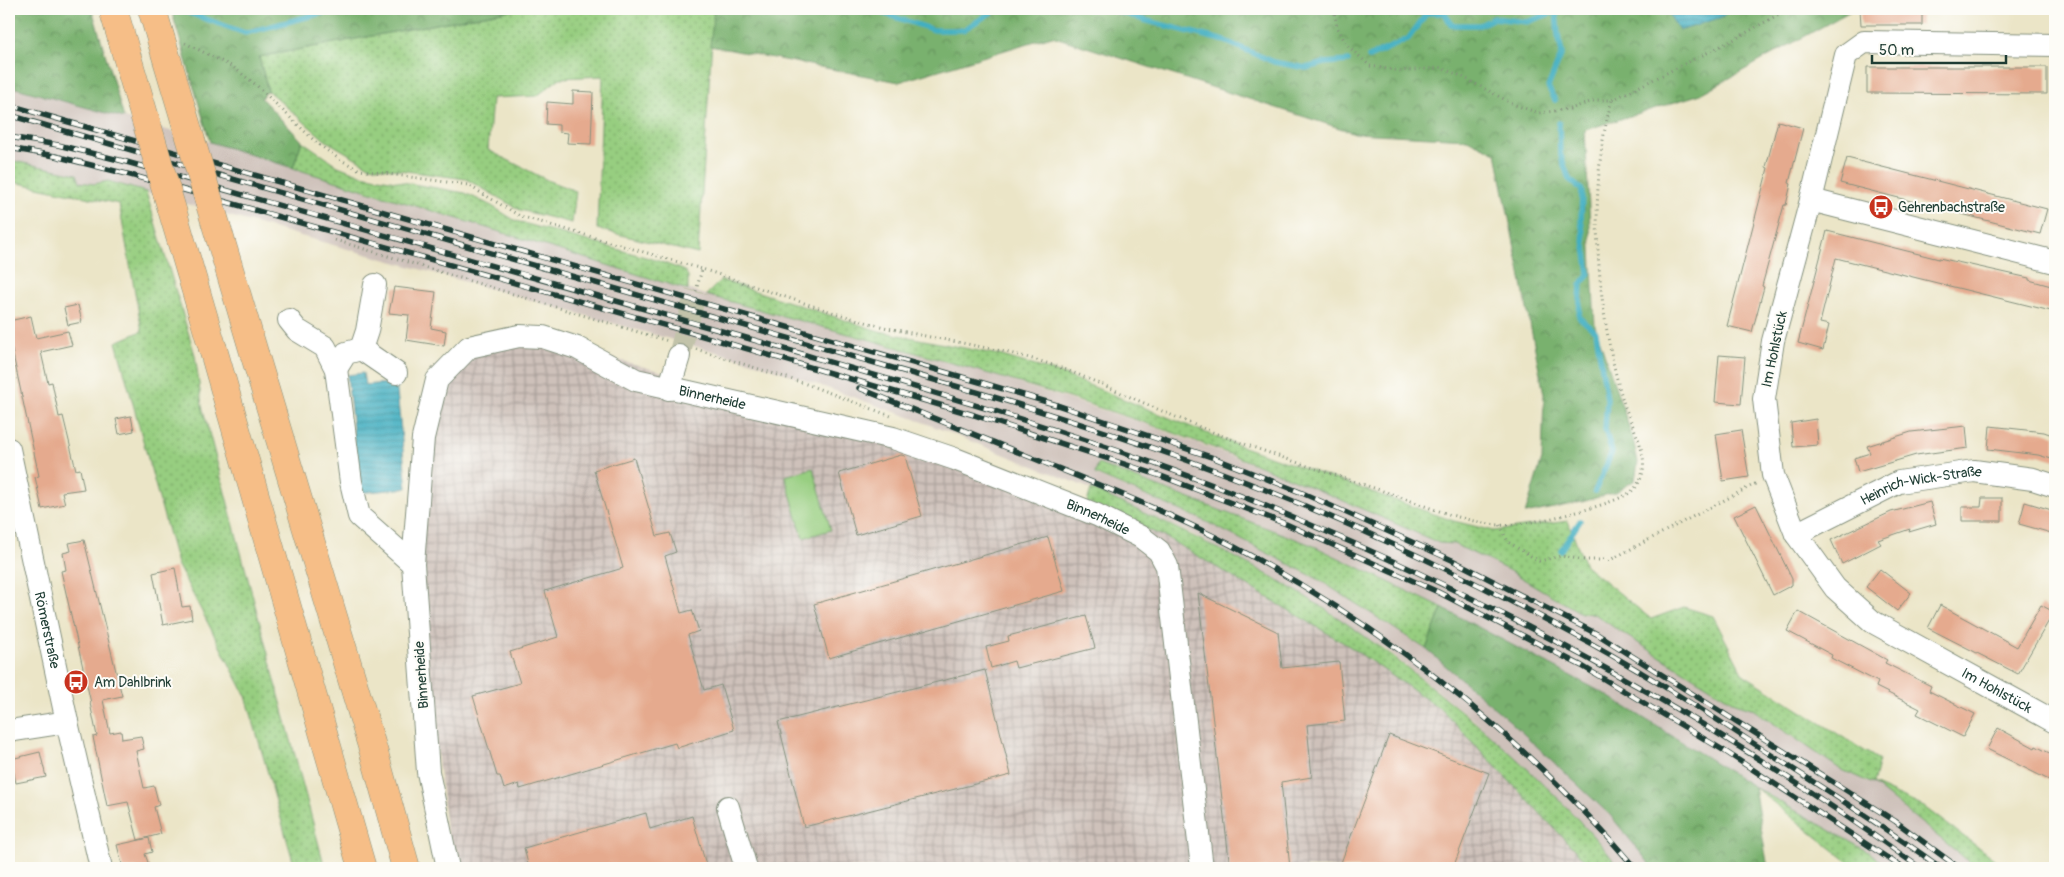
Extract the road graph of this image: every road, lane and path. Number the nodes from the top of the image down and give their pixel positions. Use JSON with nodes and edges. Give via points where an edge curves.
{"nodes":[{"id":1,"x":113,"y":9,"type":"edge"},
{"id":2,"x":152,"y":9,"type":"edge"},
{"id":3,"x":1334,"y":9,"type":"edge"},
{"id":4,"x":1788,"y":9,"type":"edge"},
{"id":5,"x":180,"y":41,"type":"dead end"},
{"id":6,"x":2055,"y":45,"type":"edge"},
{"id":7,"x":1612,"y":100,"type":"junction"},
{"id":8,"x":1811,"y":200,"type":"junction"},
{"id":9,"x":335,"y":240,"type":"dead end"},
{"id":10,"x":2055,"y":262,"type":"edge"},
{"id":11,"x":702,"y":269,"type":"junction"},
{"id":12,"x":375,"y":285,"type":"dead end"},
{"id":13,"x":696,"y":291,"type":"tunnel mouth"},
{"id":14,"x":290,"y":320,"type":"dead end"},
{"id":15,"x":678,"y":348,"type":"junction"},
{"id":16,"x":362,"y":349,"type":"junction"},
{"id":17,"x":336,"y":369,"type":"junction"},
{"id":18,"x":396,"y":373,"type":"dead end"},
{"id":19,"x":669,"y":389,"type":"junction"},
{"id":20,"x":898,"y":420,"type":"dead end"},
{"id":21,"x":9,"y":449,"type":"edge"},
{"id":22,"x":1773,"y":475,"type":"junction"},
{"id":23,"x":2055,"y":486,"type":"edge"},
{"id":24,"x":1500,"y":525,"type":"junction"},
{"id":25,"x":1796,"y":534,"type":"junction"},
{"id":26,"x":414,"y":564,"type":"junction"},
{"id":27,"x":66,"y":722,"type":"junction"},
{"id":28,"x":2055,"y":722,"type":"edge"},
{"id":29,"x":9,"y":731,"type":"edge"},
{"id":30,"x":728,"y":807,"type":"dead end"},
{"id":31,"x":101,"y":868,"type":"edge"},
{"id":32,"x":362,"y":868,"type":"edge"},
{"id":33,"x":406,"y":868,"type":"edge"},
{"id":34,"x":448,"y":868,"type":"edge"},
{"id":35,"x":746,"y":868,"type":"edge"},
{"id":36,"x":1202,"y":868,"type":"edge"}],
"edges":[{"from":1,"to":32,"type":"highway","bridge":true},
{"from":2,"to":33,"type":"highway","bridge":true},
{"from":3,"to":7,"type":"path","via":[[1337,27],[1347,45],[1370,66],[1400,71],[1440,68],[1515,105],[1539,113],[1570,109],[1596,100]]},
{"from":4,"to":7,"type":"path"},
{"from":5,"to":11,"type":"path","via":[[233,67],[318,144],[360,170],[468,185],[520,216]]},
{"from":6,"to":8,"type":"street","name":"Im Hohlstück","via":[[1864,42],[1846,54]]},
{"from":7,"to":24,"type":"path","via":[[1603,132],[1600,163],[1597,231],[1602,298],[1623,403],[1640,445],[1642,475],[1632,492],[1612,502],[1524,524]]},
{"from":8,"to":10,"type":"street"},
{"from":8,"to":22,"type":"street","name":"Im Hohlstück","via":[[1774,341],[1764,399]]},
{"from":9,"to":15,"type":"path"},
{"from":11,"to":13,"type":"path"},
{"from":11,"to":24,"type":"path","via":[[880,326],[999,349],[1067,370],[1193,424],[1438,510]]},
{"from":12,"to":16,"type":"street"},
{"from":14,"to":17,"type":"street","via":[[297,330],[325,347]]},
{"from":15,"to":19,"type":"street"},
{"from":15,"to":20,"type":"path","via":[[806,384]]},
{"from":16,"to":17,"type":"street","via":[[346,353]]},
{"from":16,"to":18,"type":"street"},
{"from":17,"to":26,"type":"street","via":[[351,482],[359,516]]},
{"from":19,"to":26,"type":"street","name":"Binnerheide","via":[[636,380],[577,348],[542,337],[520,336],[469,347],[437,380],[423,438]]},
{"from":19,"to":36,"type":"street","name":"Binnerheide","via":[[894,438],[1097,515],[1141,538],[1158,551],[1167,566]]},
{"from":21,"to":27,"type":"street","name":"Römerstraße"},
{"from":22,"to":24,"type":"path","via":[[1610,560],[1562,556],[1539,561],[1508,542]]},
{"from":22,"to":25,"type":"street","name":"Im Hohlstück"},
{"from":23,"to":25,"type":"street","name":"Heinrich-Wick-Straße","via":[[2033,478],[1974,471],[1898,482]]},
{"from":25,"to":28,"type":"street","name":"Im Hohlstück","via":[[1835,588],[1873,622]]},
{"from":26,"to":34,"type":"street","name":"Binnerheide","via":[[428,772]]},
{"from":27,"to":29,"type":"street"},
{"from":27,"to":31,"type":"street","name":"Römerstraße"},
{"from":30,"to":35,"type":"street"}]}
